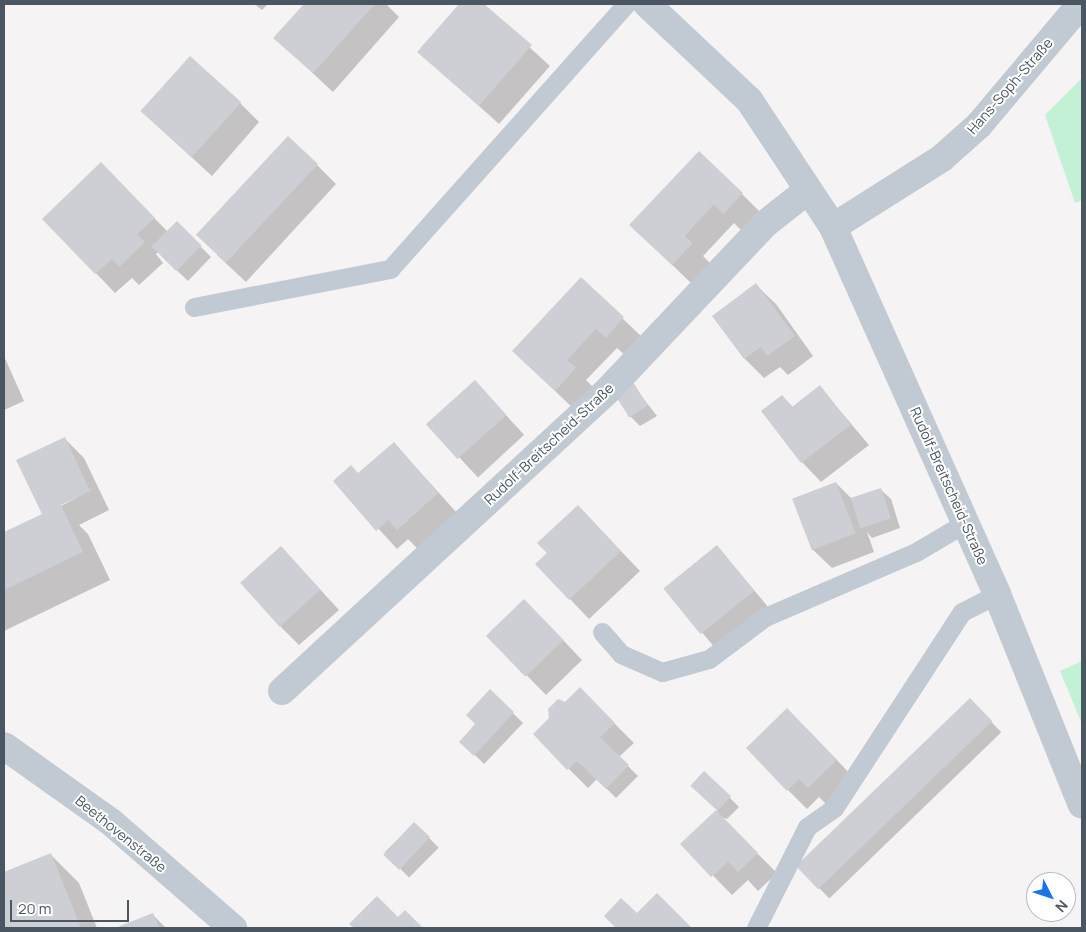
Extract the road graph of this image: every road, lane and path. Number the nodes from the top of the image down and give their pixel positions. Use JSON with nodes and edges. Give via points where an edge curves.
{"nodes":[{"id":1,"x":626,"y":4,"type":"edge"},
{"id":2,"x":647,"y":4,"type":"edge"},
{"id":3,"x":1081,"y":4,"type":"edge"},
{"id":4,"x":808,"y":190,"type":"junction"},
{"id":5,"x":833,"y":227,"type":"junction"},
{"id":6,"x":194,"y":306,"type":"dead end"},
{"id":7,"x":965,"y":523,"type":"junction"},
{"id":8,"x":997,"y":594,"type":"junction"},
{"id":9,"x":602,"y":632,"type":"dead end"},
{"id":10,"x":282,"y":691,"type":"dead end"},
{"id":11,"x":4,"y":746,"type":"edge"},
{"id":12,"x":1082,"y":806,"type":"edge"},
{"id":13,"x":233,"y":928,"type":"edge"},
{"id":14,"x":756,"y":928,"type":"edge"}],
"edges":[{"from":1,"to":6,"type":"lane","via":[[390,269]]},
{"from":2,"to":4,"type":"street","name":"Rudolf-Breitscheid-Straße","via":[[748,100]]},
{"from":3,"to":5,"type":"street","name":"Hans-Soph-Straße","via":[[979,125],[957,145],[942,158]]},
{"from":4,"to":5,"type":"street","name":"Rudolf-Breitscheid-Straße"},
{"from":4,"to":10,"type":"street","name":"Rudolf-Breitscheid-Straße","via":[[765,224],[609,389]]},
{"from":5,"to":7,"type":"street","name":"Rudolf-Breitscheid-Straße"},
{"from":7,"to":8,"type":"street","name":"Rudolf-Breitscheid-Straße"},
{"from":7,"to":9,"type":"lane","via":[[916,552],[765,617],[708,659],[662,672],[621,654]]},
{"from":8,"to":12,"type":"street","name":"Rudolf-Breitscheid-Straße"},
{"from":8,"to":14,"type":"lane","via":[[962,612],[834,808],[807,827]]},
{"from":11,"to":13,"type":"street","name":"Beethovenstraße","via":[[111,822]]}]}
